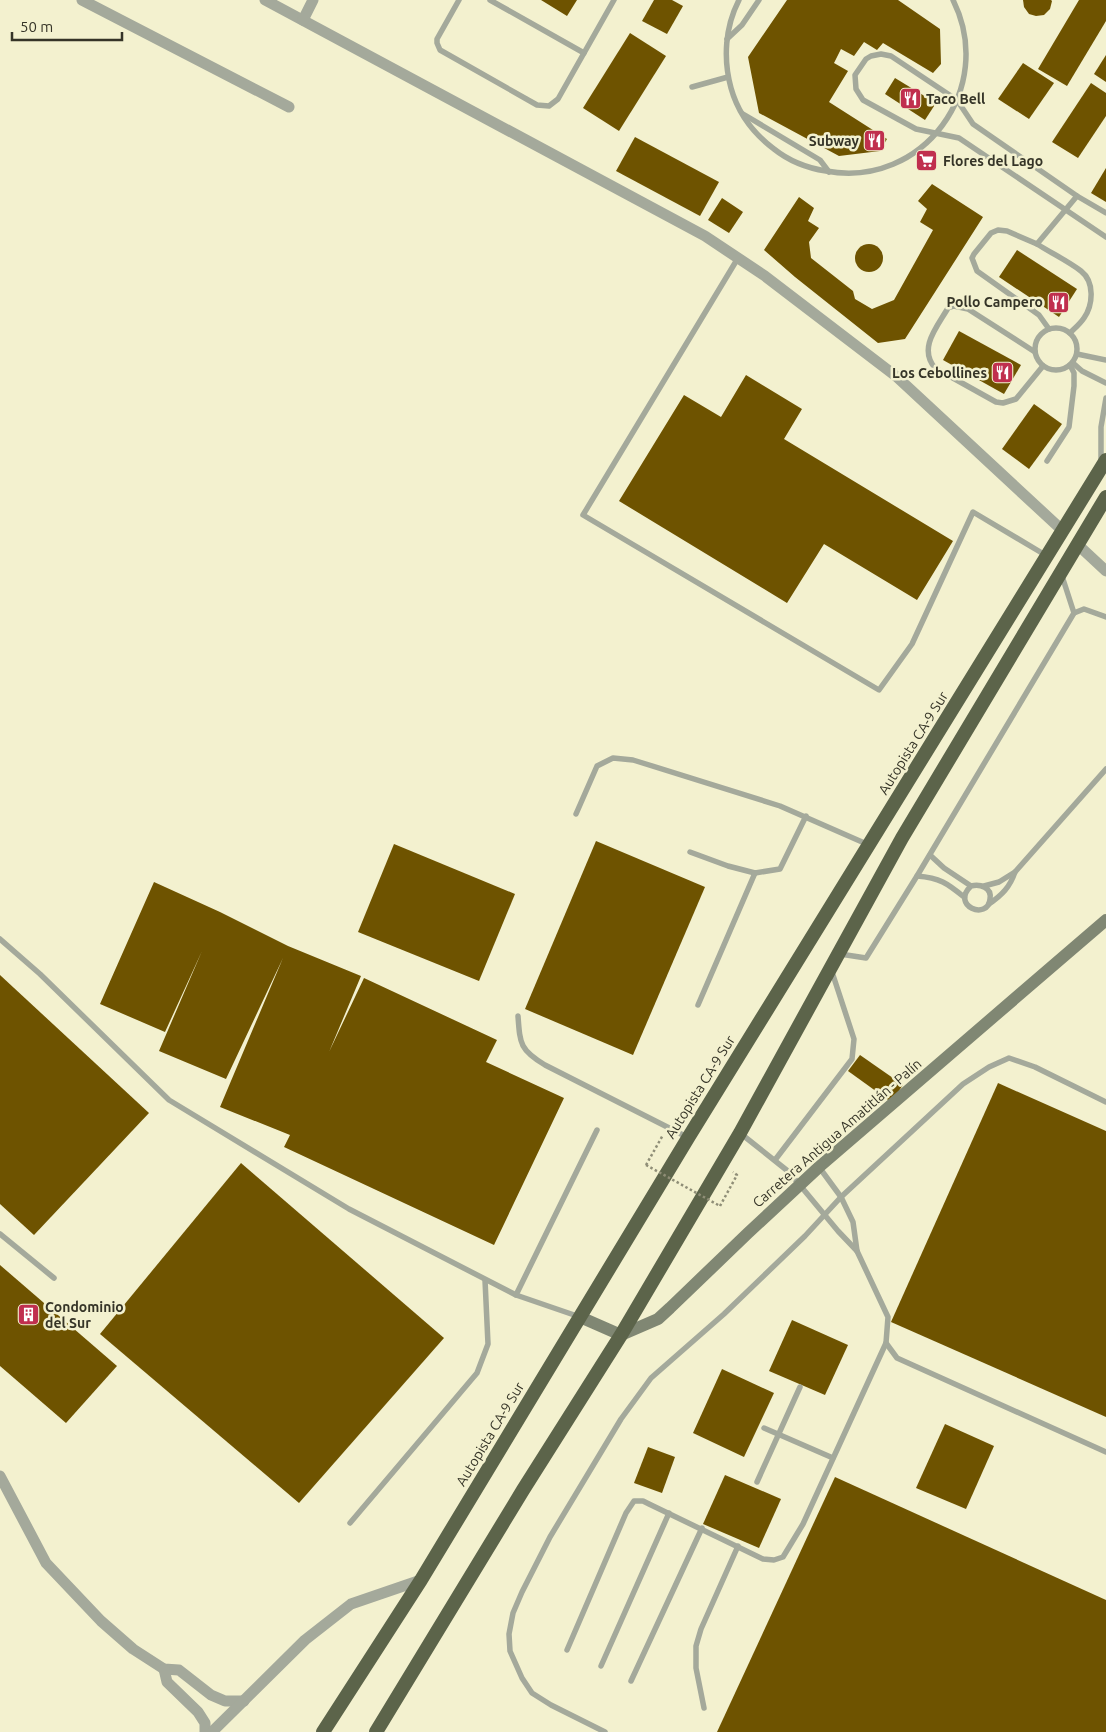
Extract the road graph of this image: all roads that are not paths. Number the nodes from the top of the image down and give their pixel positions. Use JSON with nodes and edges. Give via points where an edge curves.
{"nodes":[{"id":1,"x":82,"y":0,"type":"edge"},
{"id":2,"x":265,"y":0,"type":"edge"},
{"id":3,"x":312,"y":0,"type":"edge"},
{"id":4,"x":459,"y":0,"type":"edge"},
{"id":5,"x":490,"y":0,"type":"edge"},
{"id":6,"x":614,"y":0,"type":"edge"},
{"id":7,"x":759,"y":0,"type":"edge"},
{"id":8,"x":952,"y":0,"type":"edge"},
{"id":9,"x":737,"y":1,"type":"edge"},
{"id":10,"x":303,"y":20,"type":"junction"},
{"id":11,"x":727,"y":39,"type":"junction"},
{"id":12,"x":584,"y":53,"type":"junction"},
{"id":13,"x":728,"y":77,"type":"junction"},
{"id":14,"x":692,"y":87,"type":"dead end"},
{"id":15,"x":957,"y":100,"type":"junction"},
{"id":16,"x":289,"y":107,"type":"dead end"},
{"id":17,"x":742,"y":113,"type":"junction"},
{"id":18,"x":937,"y":132,"type":"junction"},
{"id":19,"x":829,"y":172,"type":"junction"},
{"id":20,"x":1077,"y":196,"type":"junction"},
{"id":21,"x":1066,"y":211,"type":"junction"},
{"id":22,"x":1106,"y":213,"type":"edge"},
{"id":23,"x":1106,"y":237,"type":"edge"},
{"id":24,"x":1037,"y":244,"type":"junction"},
{"id":25,"x":738,"y":258,"type":"junction"},
{"id":26,"x":1048,"y":329,"type":"junction"},
{"id":27,"x":1070,"y":333,"type":"junction"},
{"id":28,"x":1035,"y":352,"type":"junction"},
{"id":29,"x":1077,"y":354,"type":"junction"},
{"id":30,"x":1106,"y":360,"type":"edge"},
{"id":31,"x":1072,"y":364,"type":"junction"},
{"id":32,"x":1043,"y":366,"type":"junction"},
{"id":33,"x":1106,"y":383,"type":"edge"},
{"id":34,"x":1106,"y":398,"type":"edge"},
{"id":35,"x":1047,"y":461,"type":"dead end"},
{"id":36,"x":1103,"y":464,"type":"edge"},
{"id":37,"x":1106,"y":497,"type":"edge"},
{"id":38,"x":1063,"y":531,"type":"junction"},
{"id":39,"x":1077,"y":544,"type":"junction"},
{"id":40,"x":1047,"y":556,"type":"junction"},
{"id":41,"x":1106,"y":571,"type":"edge"},
{"id":42,"x":1060,"y":572,"type":"junction"},
{"id":43,"x":1074,"y":613,"type":"junction"},
{"id":44,"x":1104,"y":616,"type":"edge"},
{"id":45,"x":1106,"y":769,"type":"edge"},
{"id":46,"x":576,"y":814,"type":"dead end"},
{"id":47,"x":806,"y":816,"type":"junction"},
{"id":48,"x":869,"y":845,"type":"junction"},
{"id":49,"x":690,"y":852,"type":"dead end"},
{"id":50,"x":930,"y":855,"type":"junction"},
{"id":51,"x":1015,"y":872,"type":"junction"},
{"id":52,"x":755,"y":873,"type":"junction"},
{"id":53,"x":917,"y":876,"type":"junction"},
{"id":54,"x":971,"y":886,"type":"junction"},
{"id":55,"x":984,"y":886,"type":"junction"},
{"id":56,"x":964,"y":897,"type":"junction"},
{"id":57,"x":989,"y":904,"type":"junction"},
{"id":58,"x":1106,"y":920,"type":"edge"},
{"id":59,"x":0,"y":939,"type":"edge"},
{"id":60,"x":838,"y":954,"type":"junction"},
{"id":61,"x":830,"y":968,"type":"junction"},
{"id":62,"x":698,"y":1005,"type":"dead end"},
{"id":63,"x":518,"y":1016,"type":"dead end"},
{"id":64,"x":1106,"y":1102,"type":"edge"},
{"id":65,"x":597,"y":1130,"type":"dead end"},
{"id":66,"x":740,"y":1133,"type":"junction"},
{"id":67,"x":688,"y":1138,"type":"junction"},
{"id":68,"x":775,"y":1160,"type":"junction"},
{"id":69,"x":819,"y":1168,"type":"junction"},
{"id":70,"x":800,"y":1185,"type":"junction"},
{"id":71,"x":841,"y":1197,"type":"junction"},
{"id":72,"x":824,"y":1214,"type":"junction"},
{"id":73,"x":0,"y":1234,"type":"edge"},
{"id":74,"x":857,"y":1251,"type":"junction"},
{"id":75,"x":54,"y":1278,"type":"dead end"},
{"id":76,"x":485,"y":1280,"type":"junction"},
{"id":77,"x":516,"y":1295,"type":"junction"},
{"id":78,"x":580,"y":1317,"type":"junction"},
{"id":79,"x":621,"y":1335,"type":"junction"},
{"id":80,"x":886,"y":1344,"type":"junction"},
{"id":81,"x":800,"y":1387,"type":"dead end"},
{"id":82,"x":764,"y":1428,"type":"dead end"},
{"id":83,"x":778,"y":1435,"type":"junction"},
{"id":84,"x":1106,"y":1452,"type":"edge"},
{"id":85,"x":833,"y":1458,"type":"junction"},
{"id":86,"x":0,"y":1476,"type":"edge"},
{"id":87,"x":757,"y":1482,"type":"dead end"},
{"id":88,"x":669,"y":1513,"type":"junction"},
{"id":89,"x":350,"y":1523,"type":"dead end"},
{"id":90,"x":702,"y":1528,"type":"junction"},
{"id":91,"x":738,"y":1546,"type":"junction"},
{"id":92,"x":421,"y":1580,"type":"junction"},
{"id":93,"x":567,"y":1650,"type":"dead end"},
{"id":94,"x":601,"y":1666,"type":"dead end"},
{"id":95,"x":164,"y":1669,"type":"junction"},
{"id":96,"x":630,"y":1681,"type":"dead end"},
{"id":97,"x":244,"y":1701,"type":"junction"},
{"id":98,"x":704,"y":1708,"type":"dead end"},
{"id":99,"x":205,"y":1732,"type":"edge"},
{"id":100,"x":212,"y":1732,"type":"edge"},
{"id":101,"x":323,"y":1732,"type":"edge"},
{"id":102,"x":376,"y":1732,"type":"edge"},
{"id":103,"x":606,"y":1732,"type":"edge"}],
"edges":[{"from":1,"to":16,"type":"street"},
{"from":2,"to":10,"type":"street"},
{"from":3,"to":10,"type":"street"},
{"from":4,"to":12,"type":"lane","via":[[437,39],[440,50],[537,105],[549,106],[558,99]]},
{"from":5,"to":12,"type":"lane"},
{"from":6,"to":12,"type":"lane"},
{"from":7,"to":11,"type":"lane","via":[[742,25]]},
{"from":8,"to":15,"type":"lane","via":[[964,33],[966,56]]},
{"from":9,"to":11,"type":"lane"},
{"from":10,"to":25,"type":"street","via":[[705,236]]},
{"from":11,"to":13,"type":"lane"},
{"from":13,"to":14,"type":"lane"},
{"from":13,"to":17,"type":"lane"},
{"from":15,"to":18,"type":"lane"},
{"from":15,"to":18,"type":"lane","via":[[886,54],[866,59],[855,75],[856,89],[863,100],[916,129]]},
{"from":15,"to":20,"type":"lane","via":[[973,124]]},
{"from":17,"to":19,"type":"lane","via":[[820,160]]},
{"from":17,"to":19,"type":"lane","via":[[759,136],[780,154],[815,170]]},
{"from":18,"to":19,"type":"lane","via":[[924,146],[891,165],[872,171]]},
{"from":18,"to":21,"type":"lane","via":[[959,138]]},
{"from":20,"to":21,"type":"lane"},
{"from":20,"to":22,"type":"lane"},
{"from":21,"to":23,"type":"lane"},
{"from":21,"to":24,"type":"lane"},
{"from":24,"to":26,"type":"lane","via":[[1007,230],[998,230],[991,233],[972,258],[977,271],[1038,315]]},
{"from":24,"to":27,"type":"lane","via":[[1081,271],[1089,283],[1090,306]]},
{"from":25,"to":38,"type":"street","via":[[897,377]]},
{"from":25,"to":40,"type":"lane","via":[[583,515],[879,690],[912,644],[973,512]]},
{"from":26,"to":27,"type":"lane","via":[[1064,329]]},
{"from":26,"to":28,"type":"lane","via":[[1038,338]]},
{"from":27,"to":29,"type":"lane","via":[[1077,342]]},
{"from":28,"to":32,"type":"lane"},
{"from":28,"to":32,"type":"lane","via":[[968,309],[954,306],[948,308],[927,351],[935,368],[1002,403],[1016,399]]},
{"from":29,"to":30,"type":"lane"},
{"from":29,"to":31,"type":"lane"},
{"from":31,"to":32,"type":"lane","via":[[1065,369],[1054,370]]},
{"from":31,"to":33,"type":"lane"},
{"from":31,"to":35,"type":"lane","via":[[1074,386],[1069,427]]},
{"from":34,"to":36,"type":"lane","via":[[1101,427]]},
{"from":36,"to":38,"type":"highway","name":"Autopista CA-9 Sur"},
{"from":37,"to":39,"type":"highway"},
{"from":38,"to":40,"type":"highway","name":"Autopista CA-9 Sur"},
{"from":39,"to":41,"type":"street"},
{"from":39,"to":42,"type":"highway"},
{"from":40,"to":48,"type":"highway","name":"Autopista CA-9 Sur"},
{"from":42,"to":43,"type":"lane"},
{"from":42,"to":60,"type":"highway","via":[[902,838]]},
{"from":43,"to":44,"type":"lane","via":[[1084,609]]},
{"from":43,"to":50,"type":"lane"},
{"from":45,"to":51,"type":"lane"},
{"from":46,"to":47,"type":"lane","via":[[597,766],[613,758],[633,760]]},
{"from":47,"to":48,"type":"lane"},
{"from":47,"to":52,"type":"lane","via":[[780,869]]},
{"from":48,"to":67,"type":"highway","name":"Autopista CA-9 Sur"},
{"from":49,"to":52,"type":"lane"},
{"from":50,"to":53,"type":"lane"},
{"from":50,"to":54,"type":"lane"},
{"from":51,"to":55,"type":"lane","via":[[999,882]]},
{"from":51,"to":57,"type":"lane","via":[[1001,896]]},
{"from":52,"to":62,"type":"lane"},
{"from":53,"to":56,"type":"lane","via":[[947,882]]},
{"from":53,"to":60,"type":"lane","via":[[866,958]]},
{"from":54,"to":55,"type":"lane"},
{"from":54,"to":56,"type":"lane"},
{"from":55,"to":57,"type":"lane","via":[[991,897]]},
{"from":56,"to":57,"type":"lane","via":[[971,909],[984,909]]},
{"from":58,"to":69,"type":"main road","name":"Carretera Antigua Amatitlán - Palín"},
{"from":59,"to":76,"type":"lane","via":[[169,1100],[349,1209]]},
{"from":60,"to":61,"type":"highway"},
{"from":61,"to":66,"type":"highway"},
{"from":61,"to":68,"type":"lane","via":[[854,1039],[852,1059]]},
{"from":63,"to":67,"type":"lane","via":[[522,1046],[530,1056]]},
{"from":64,"to":71,"type":"lane","via":[[1035,1067],[1009,1058],[989,1066],[964,1084]]},
{"from":65,"to":77,"type":"lane"},
{"from":66,"to":68,"type":"lane"},
{"from":66,"to":79,"type":"highway"},
{"from":67,"to":78,"type":"highway","name":"Autopista CA-9 Sur"},
{"from":68,"to":70,"type":"lane"},
{"from":69,"to":70,"type":"main road","name":"Carretera Antigua Amatitlán - Palín"},
{"from":69,"to":71,"type":"lane"},
{"from":70,"to":72,"type":"lane"},
{"from":70,"to":79,"type":"main road","name":"Carretera Antigua Amatitlán - Palín","via":[[664,1314]]},
{"from":71,"to":72,"type":"lane"},
{"from":71,"to":74,"type":"lane","via":[[852,1222]]},
{"from":72,"to":74,"type":"lane"},
{"from":72,"to":103,"type":"lane","via":[[724,1314],[651,1378],[620,1419],[550,1537],[513,1613],[510,1651],[532,1693]]},
{"from":73,"to":75,"type":"lane"},
{"from":74,"to":80,"type":"lane","via":[[888,1317]]},
{"from":76,"to":77,"type":"lane"},
{"from":76,"to":89,"type":"lane","via":[[488,1344],[477,1373]]},
{"from":77,"to":78,"type":"lane"},
{"from":78,"to":79,"type":"main road"},
{"from":78,"to":92,"type":"highway","name":"Autopista CA-9 Sur"},
{"from":79,"to":102,"type":"highway"},
{"from":80,"to":84,"type":"lane","via":[[897,1358]]},
{"from":80,"to":85,"type":"lane"},
{"from":81,"to":83,"type":"lane"},
{"from":82,"to":83,"type":"lane"},
{"from":83,"to":85,"type":"lane"},
{"from":83,"to":87,"type":"lane"},
{"from":85,"to":91,"type":"lane","via":[[804,1524],[783,1557],[763,1559]]},
{"from":86,"to":95,"type":"street","via":[[46,1564],[133,1650]]},
{"from":88,"to":90,"type":"lane"},
{"from":88,"to":93,"type":"lane","via":[[637,1500],[628,1508]]},
{"from":88,"to":94,"type":"lane"},
{"from":90,"to":91,"type":"lane"},
{"from":90,"to":96,"type":"lane"},
{"from":91,"to":98,"type":"lane","via":[[700,1629],[696,1646],[696,1668]]},
{"from":92,"to":97,"type":"street","via":[[351,1604],[305,1640]]},
{"from":92,"to":101,"type":"highway","name":"Autopista CA-9 Sur"},
{"from":95,"to":97,"type":"street","via":[[179,1670],[197,1686],[225,1701]]},
{"from":95,"to":99,"type":"street","via":[[167,1682],[198,1712],[205,1723]]},
{"from":97,"to":100,"type":"street"}]}
